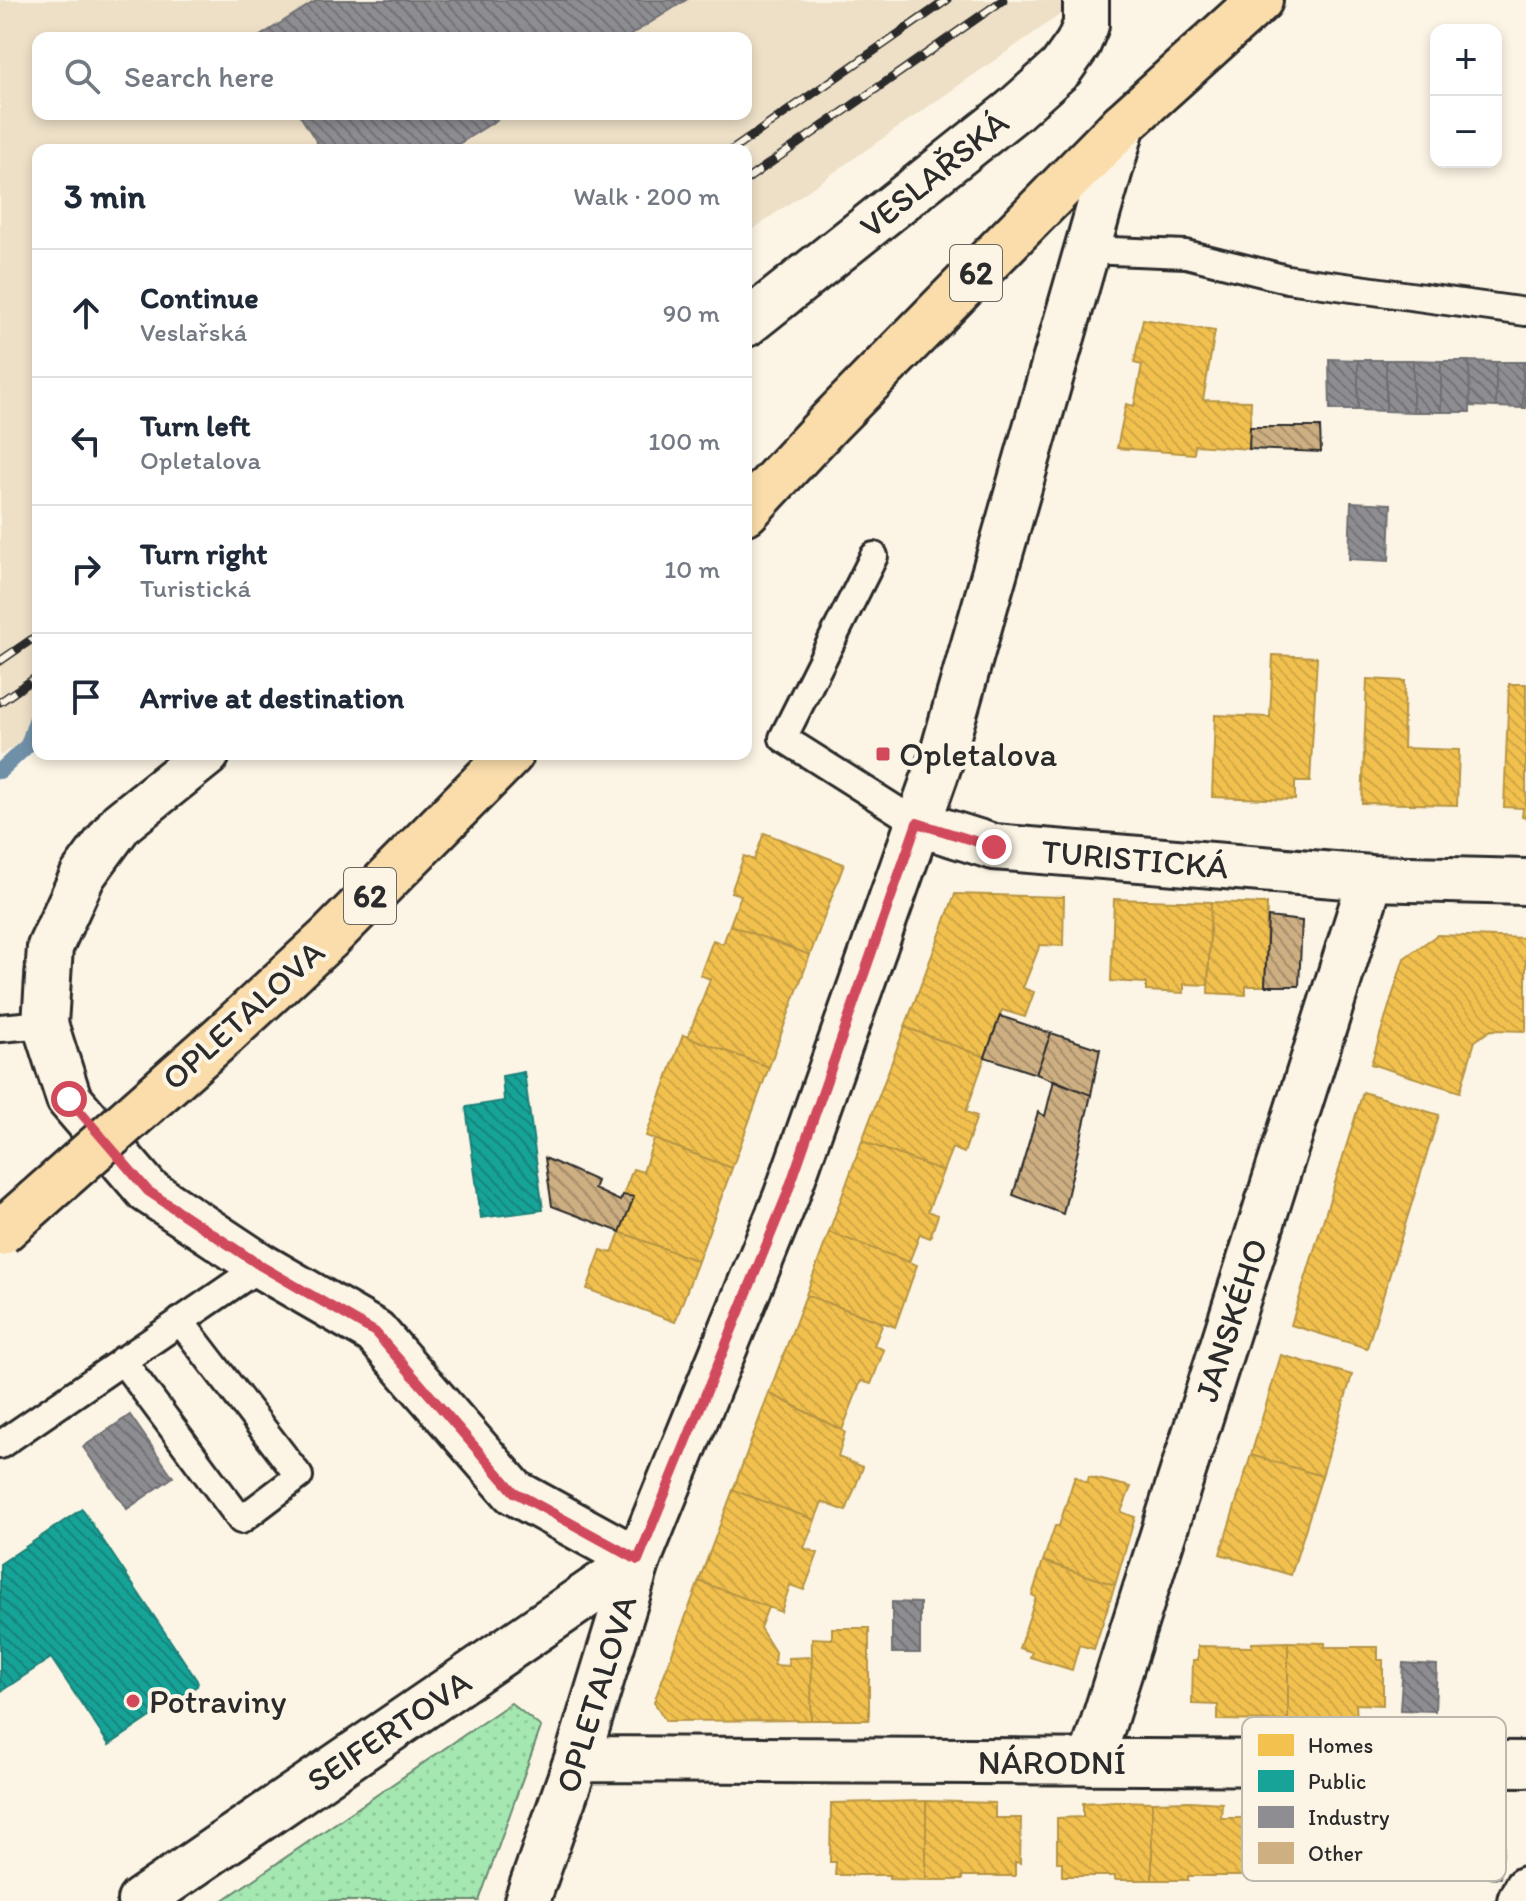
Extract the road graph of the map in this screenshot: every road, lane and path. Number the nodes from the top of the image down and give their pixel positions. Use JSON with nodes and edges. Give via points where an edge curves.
{"nodes":[{"id":1,"x":1086,"y":0,"type":"edge"},
{"id":2,"x":1260,"y":0,"type":"edge"},
{"id":3,"x":1123,"y":124,"type":"junction"},
{"id":4,"x":1087,"y":250,"type":"junction"},
{"id":5,"x":1526,"y":312,"type":"edge"},
{"id":6,"x":752,"y":319,"type":"edge"},
{"id":7,"x":752,"y":506,"type":"edge"},
{"id":8,"x":874,"y":556,"type":"dead end"},
{"id":9,"x":200,"y":760,"type":"edge"},
{"id":10,"x":505,"y":760,"type":"edge"},
{"id":11,"x":917,"y":823,"type":"junction"},
{"id":12,"x":1371,"y":878,"type":"junction"},
{"id":13,"x":1526,"y":882,"type":"edge"},
{"id":14,"x":45,"y":1024,"type":"junction"},
{"id":15,"x":0,"y":1028,"type":"edge"},
{"id":16,"x":0,"y":1233,"type":"edge"},
{"id":17,"x":261,"y":1266,"type":"junction"},
{"id":18,"x":180,"y":1321,"type":"junction"},
{"id":19,"x":122,"y":1360,"type":"junction"},
{"id":20,"x":0,"y":1445,"type":"edge"},
{"id":21,"x":638,"y":1560,"type":"junction"},
{"id":22,"x":577,"y":1759,"type":"junction"},
{"id":23,"x":1091,"y":1762,"type":"junction"},
{"id":24,"x":1242,"y":1763,"type":"edge"},
{"id":25,"x":1506,"y":1764,"type":"edge"},
{"id":26,"x":1526,"y":1764,"type":"edge"},
{"id":27,"x":1526,"y":1889,"type":"edge"},
{"id":28,"x":140,"y":1901,"type":"edge"},
{"id":29,"x":527,"y":1901,"type":"edge"},
{"id":30,"x":1520,"y":1901,"type":"edge"}],
"edges":[{"from":1,"to":6,"type":"street","name":"VESLAŘSKÁ","via":[[1086,25],[1061,68]]},
{"from":2,"to":3,"type":"main road","number":"62"},
{"from":3,"to":4,"type":"street","name":"OPLETALOVA"},
{"from":3,"to":7,"type":"main road","number":"62"},
{"from":4,"to":5,"type":"lane","via":[[1186,254],[1287,279]]},
{"from":4,"to":11,"type":"street","name":"OPLETALOVA","via":[[942,756]]},
{"from":8,"to":11,"type":"lane","name":"TURISTICKÁ","via":[[783,738]]},
{"from":9,"to":14,"type":"street","via":[[121,823],[83,875],[50,947]]},
{"from":10,"to":16,"type":"main road","name":"OPLETALOVA","number":"62","bridge":true,"via":[[330,937]]},
{"from":11,"to":12,"type":"street","name":"TURISTICKÁ","via":[[994,847]]},
{"from":11,"to":21,"type":"street","name":"OPLETALOVA","via":[[786,1197]]},
{"from":12,"to":13,"type":"street","name":"TURISTICKÁ"},
{"from":12,"to":23,"type":"street","name":"JANSKÉHO"},
{"from":14,"to":15,"type":"lane"},
{"from":14,"to":17,"type":"street","via":[[69,1099],[148,1191]]},
{"from":17,"to":18,"type":"lane"},
{"from":17,"to":21,"type":"street","via":[[375,1332],[514,1492]]},
{"from":18,"to":19,"type":"lane"},
{"from":18,"to":19,"type":"lane","via":[[299,1476],[241,1520]]},
{"from":19,"to":20,"type":"lane"},
{"from":21,"to":22,"type":"street","name":"OPLETALOVA"},
{"from":21,"to":28,"type":"street","name":"SEIFERTOVA"},
{"from":22,"to":23,"type":"street","name":"NÁRODNÍ"},
{"from":22,"to":29,"type":"street","name":"OPLETALOVA"},
{"from":23,"to":24,"type":"street","name":"NÁRODNÍ"},
{"from":25,"to":26,"type":"street","name":"NÁRODNÍ"},
{"from":27,"to":30,"type":"street"}]}
